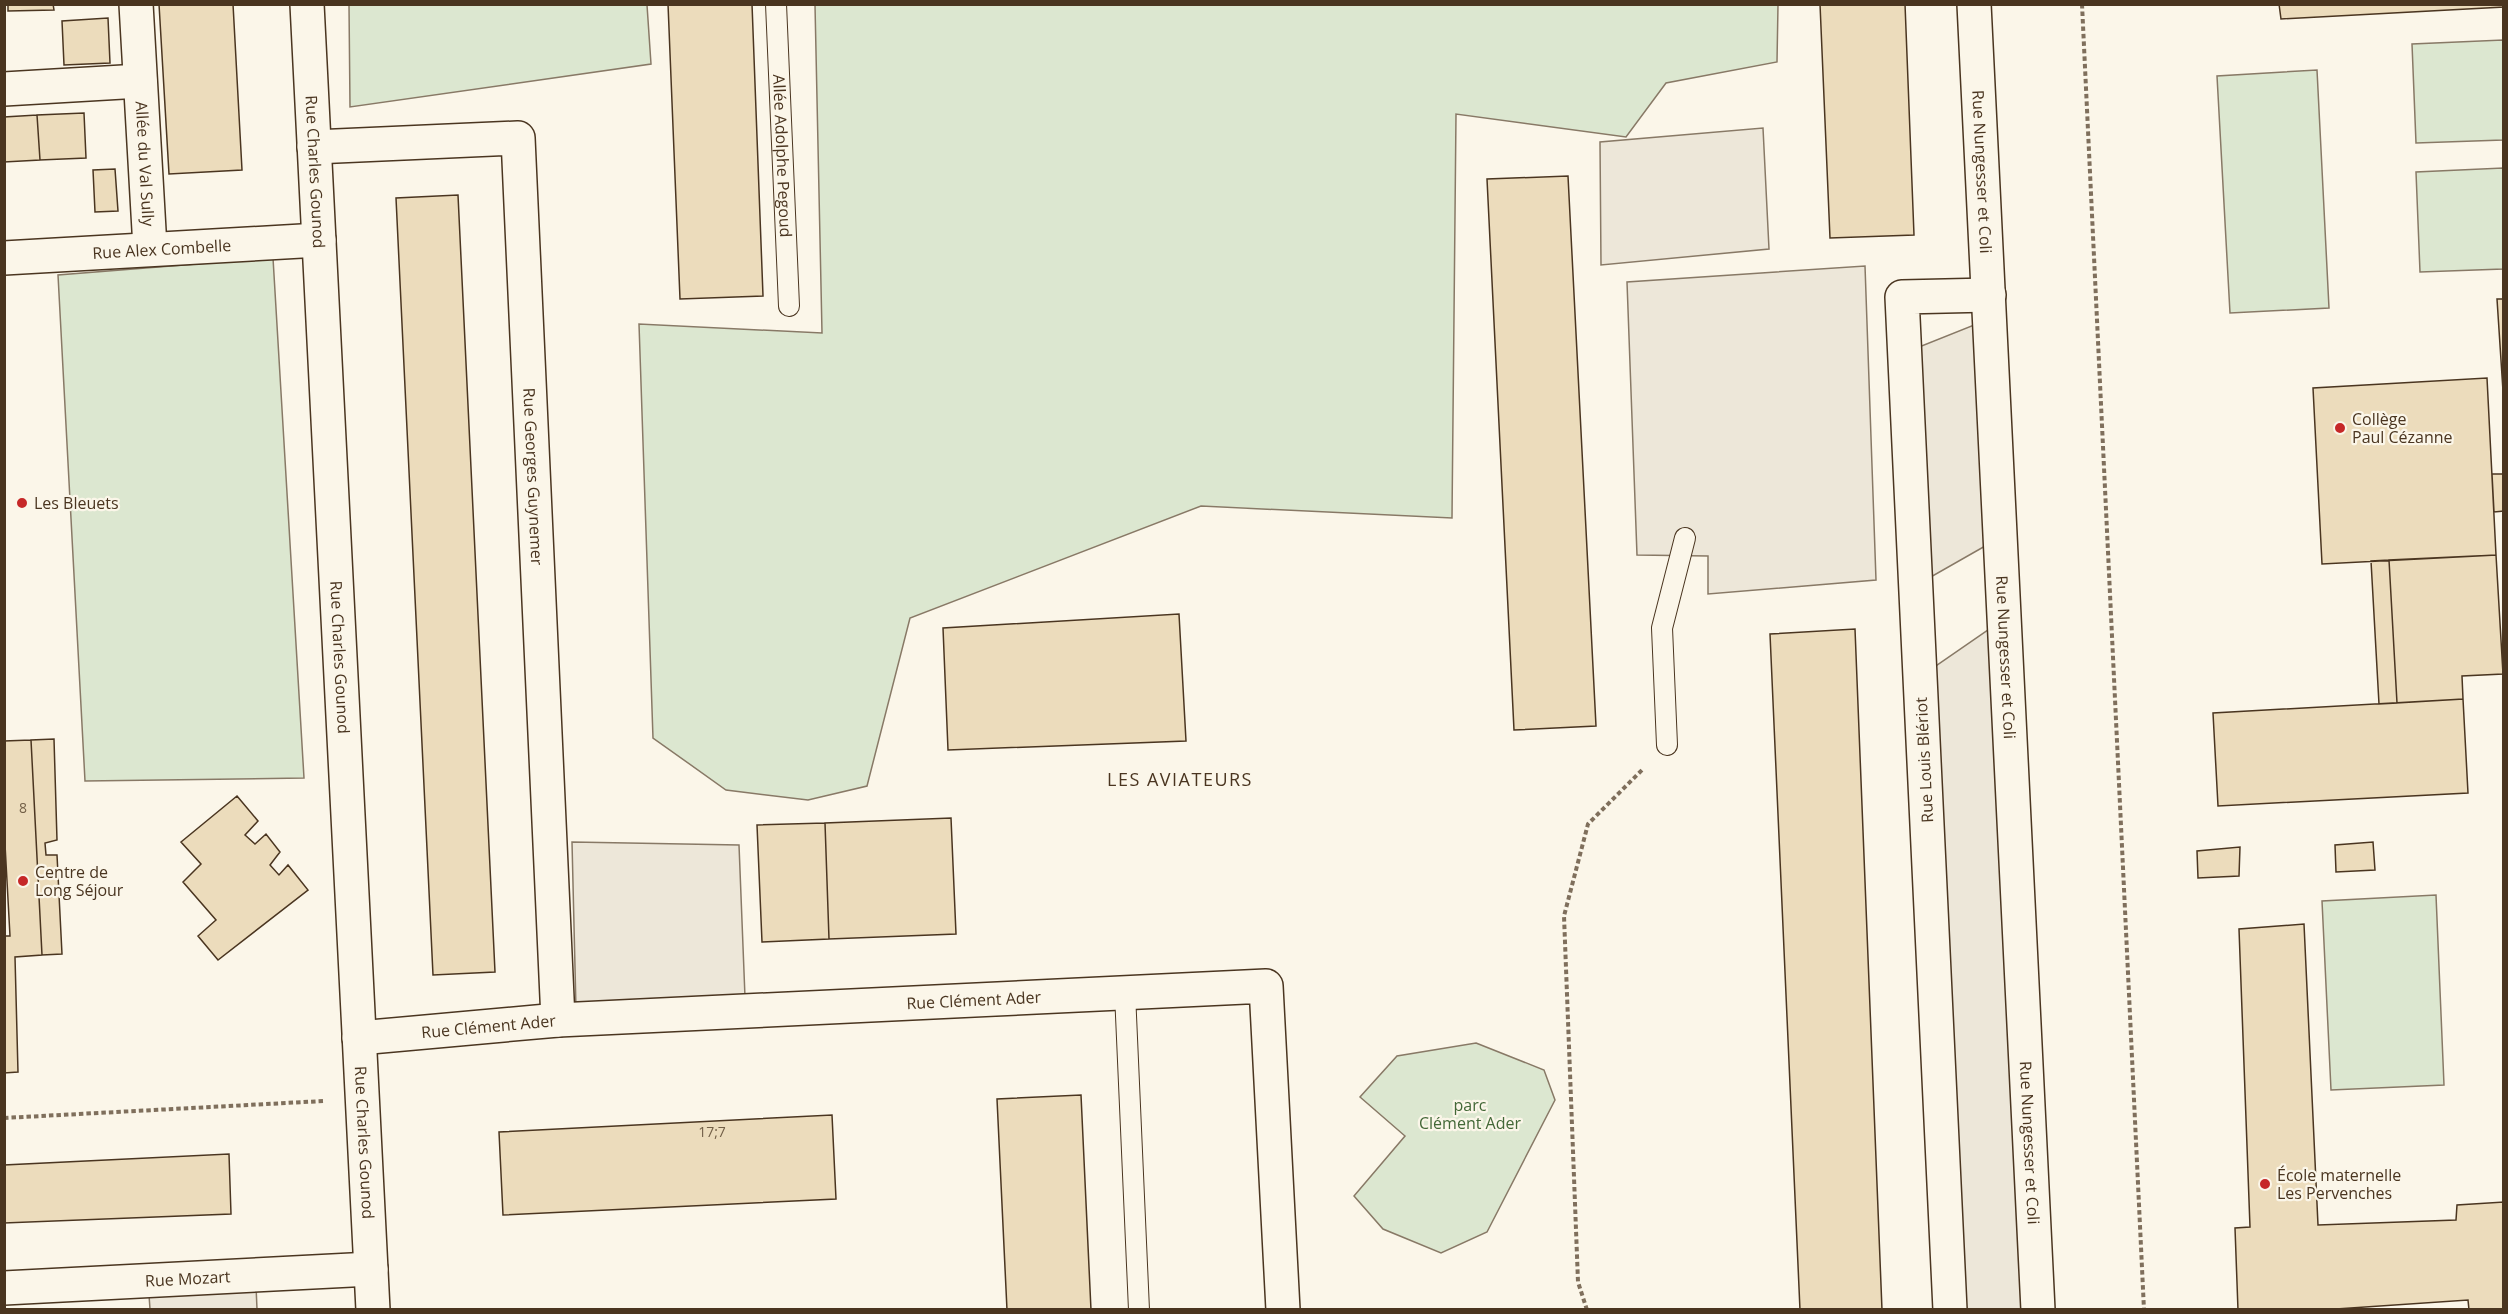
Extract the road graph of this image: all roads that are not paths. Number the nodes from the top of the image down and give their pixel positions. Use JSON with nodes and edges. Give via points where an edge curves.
{"nodes":[{"id":1,"x":136,"y":4,"type":"edge"},
{"id":2,"x":307,"y":4,"type":"edge"},
{"id":3,"x":776,"y":4,"type":"edge"},
{"id":4,"x":1974,"y":4,"type":"edge"},
{"id":5,"x":140,"y":81,"type":"junction"},
{"id":6,"x":4,"y":89,"type":"edge"},
{"id":7,"x":314,"y":147,"type":"junction"},
{"id":8,"x":319,"y":240,"type":"junction"},
{"id":9,"x":150,"y":248,"type":"junction"},
{"id":10,"x":4,"y":258,"type":"edge"},
{"id":11,"x":1989,"y":295,"type":"junction"},
{"id":12,"x":789,"y":306,"type":"dead end"},
{"id":13,"x":1685,"y":538,"type":"dead end"},
{"id":14,"x":1667,"y":745,"type":"road end"},
{"id":15,"x":1125,"y":993,"type":"junction"},
{"id":16,"x":558,"y":1020,"type":"junction"},
{"id":17,"x":359,"y":1038,"type":"junction"},
{"id":18,"x":371,"y":1269,"type":"junction"},
{"id":19,"x":4,"y":1287,"type":"edge"},
{"id":20,"x":373,"y":1310,"type":"edge"},
{"id":21,"x":1139,"y":1310,"type":"edge"},
{"id":22,"x":1283,"y":1310,"type":"edge"},
{"id":23,"x":1950,"y":1310,"type":"edge"},
{"id":24,"x":2038,"y":1310,"type":"edge"}],
"edges":[{"from":1,"to":5,"type":"street","name":"Allée du Val Sully"},
{"from":2,"to":7,"type":"street","name":"Rue Charles Gounod"},
{"from":3,"to":12,"type":"lane","name":"Allée Adolphe Pegoud"},
{"from":4,"to":11,"type":"street","name":"Rue Nungesser et Coli"},
{"from":5,"to":6,"type":"street","name":"Allée du Val Sully"},
{"from":5,"to":9,"type":"street","name":"Allée du Val Sully"},
{"from":7,"to":8,"type":"street","name":"Rue Charles Gounod"},
{"from":7,"to":16,"type":"street","name":"Rue Georges Guynemer","via":[[518,138]]},
{"from":8,"to":9,"type":"street","name":"Rue Alex Combelle"},
{"from":8,"to":17,"type":"street","name":"Rue Charles Gounod"},
{"from":9,"to":10,"type":"street","name":"Rue Alex Combelle"},
{"from":11,"to":23,"type":"street","name":"Rue Louis Blériot","via":[[1902,297]]},
{"from":11,"to":24,"type":"street","name":"Rue Nungesser et Coli"},
{"from":13,"to":14,"type":"lane","via":[[1662,628]]},
{"from":15,"to":16,"type":"street","name":"Rue Clément Ader"},
{"from":15,"to":21,"type":"lane"},
{"from":15,"to":22,"type":"street","name":"Rue Clément Ader","via":[[1266,986]]},
{"from":16,"to":17,"type":"street","name":"Rue Clément Ader"},
{"from":17,"to":18,"type":"street","name":"Rue Charles Gounod"},
{"from":18,"to":19,"type":"street","name":"Rue Mozart"},
{"from":18,"to":20,"type":"street","name":"Rue Charles Gounod"}]}
